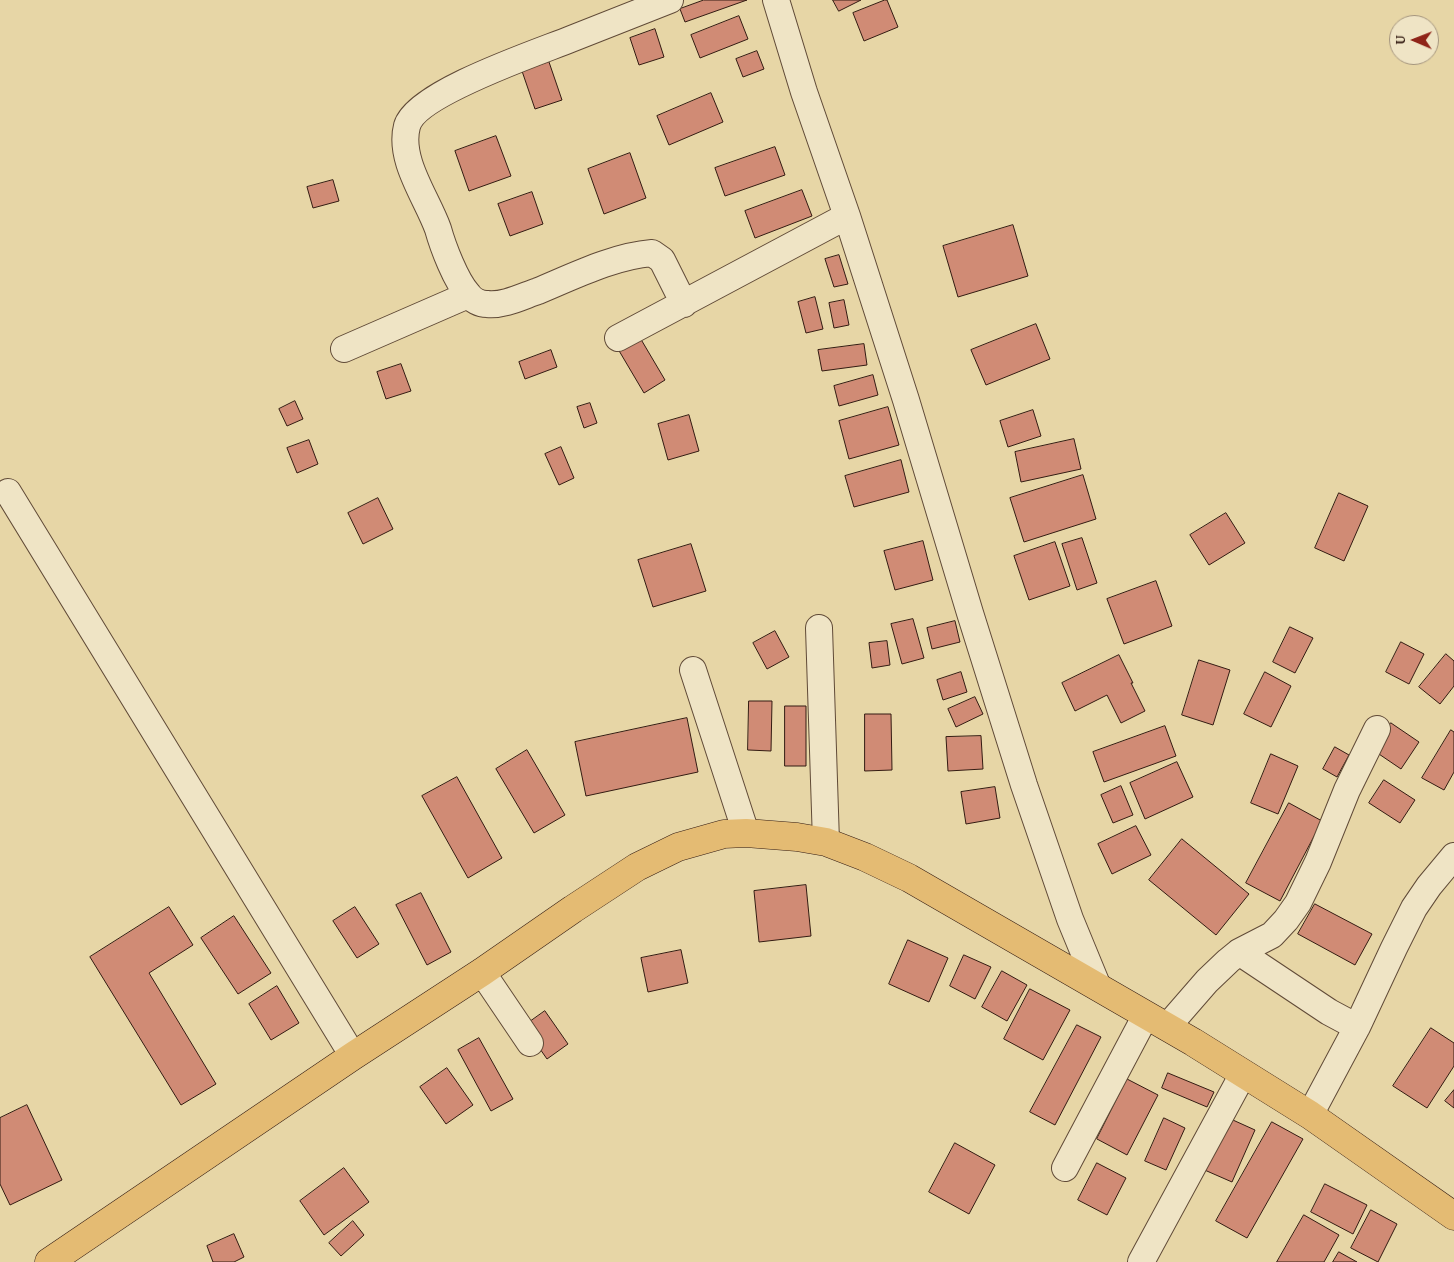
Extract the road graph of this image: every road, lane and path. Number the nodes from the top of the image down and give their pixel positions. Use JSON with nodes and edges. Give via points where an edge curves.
{"nodes":[{"id":1,"x":670,"y":0,"type":"edge"},
{"id":2,"x":776,"y":0,"type":"edge"},
{"id":3,"x":847,"y":216,"type":"junction"},
{"id":4,"x":468,"y":295,"type":"junction"},
{"id":5,"x":684,"y":304,"type":"junction"},
{"id":6,"x":618,"y":338,"type":"dead end"},
{"id":7,"x":344,"y":349,"type":"dead end"},
{"id":8,"x":8,"y":492,"type":"dead end"},
{"id":9,"x":819,"y":628,"type":"dead end"},
{"id":10,"x":693,"y":670,"type":"dead end"},
{"id":11,"x":1377,"y":729,"type":"dead end"},
{"id":12,"x":746,"y":832,"type":"junction"},
{"id":13,"x":826,"y":842,"type":"junction"},
{"id":14,"x":1454,"y":856,"type":"edge"},
{"id":15,"x":1239,"y":952,"type":"junction"},
{"id":16,"x":482,"y":972,"type":"junction"},
{"id":17,"x":1098,"y":988,"type":"junction"},
{"id":18,"x":1156,"y":1021,"type":"junction"},
{"id":19,"x":1357,"y":1027,"type":"junction"},
{"id":20,"x":530,"y":1042,"type":"dead end"},
{"id":21,"x":353,"y":1056,"type":"junction"},
{"id":22,"x":1243,"y":1074,"type":"junction"},
{"id":23,"x":1310,"y":1115,"type":"junction"},
{"id":24,"x":1065,"y":1168,"type":"dead end"},
{"id":25,"x":1454,"y":1216,"type":"edge"},
{"id":26,"x":49,"y":1262,"type":"edge"},
{"id":27,"x":1141,"y":1262,"type":"edge"}],
"edges":[{"from":1,"to":4,"type":"street","via":[[467,80],[423,107],[408,124],[405,137],[412,170],[450,261]]},
{"from":2,"to":3,"type":"street"},
{"from":3,"to":5,"type":"street"},
{"from":3,"to":17,"type":"street","via":[[1024,785],[1070,920]]},
{"from":4,"to":5,"type":"street","via":[[489,305],[518,299],[624,257],[652,253],[662,260]]},
{"from":4,"to":7,"type":"street"},
{"from":5,"to":6,"type":"street"},
{"from":8,"to":21,"type":"street"},
{"from":9,"to":13,"type":"street"},
{"from":10,"to":12,"type":"street"},
{"from":11,"to":15,"type":"street","via":[[1298,903],[1272,935]]},
{"from":12,"to":13,"type":"highway"},
{"from":12,"to":16,"type":"highway","via":[[724,834],[678,847],[637,867]]},
{"from":13,"to":17,"type":"highway","via":[[909,878]]},
{"from":14,"to":19,"type":"street","via":[[1414,908]]},
{"from":15,"to":18,"type":"street"},
{"from":15,"to":19,"type":"street"},
{"from":16,"to":20,"type":"street"},
{"from":16,"to":21,"type":"highway"},
{"from":17,"to":18,"type":"highway"},
{"from":18,"to":22,"type":"highway"},
{"from":18,"to":24,"type":"street"},
{"from":19,"to":23,"type":"street"},
{"from":21,"to":26,"type":"highway"},
{"from":22,"to":23,"type":"highway"},
{"from":22,"to":27,"type":"street"},
{"from":23,"to":25,"type":"highway"}]}
